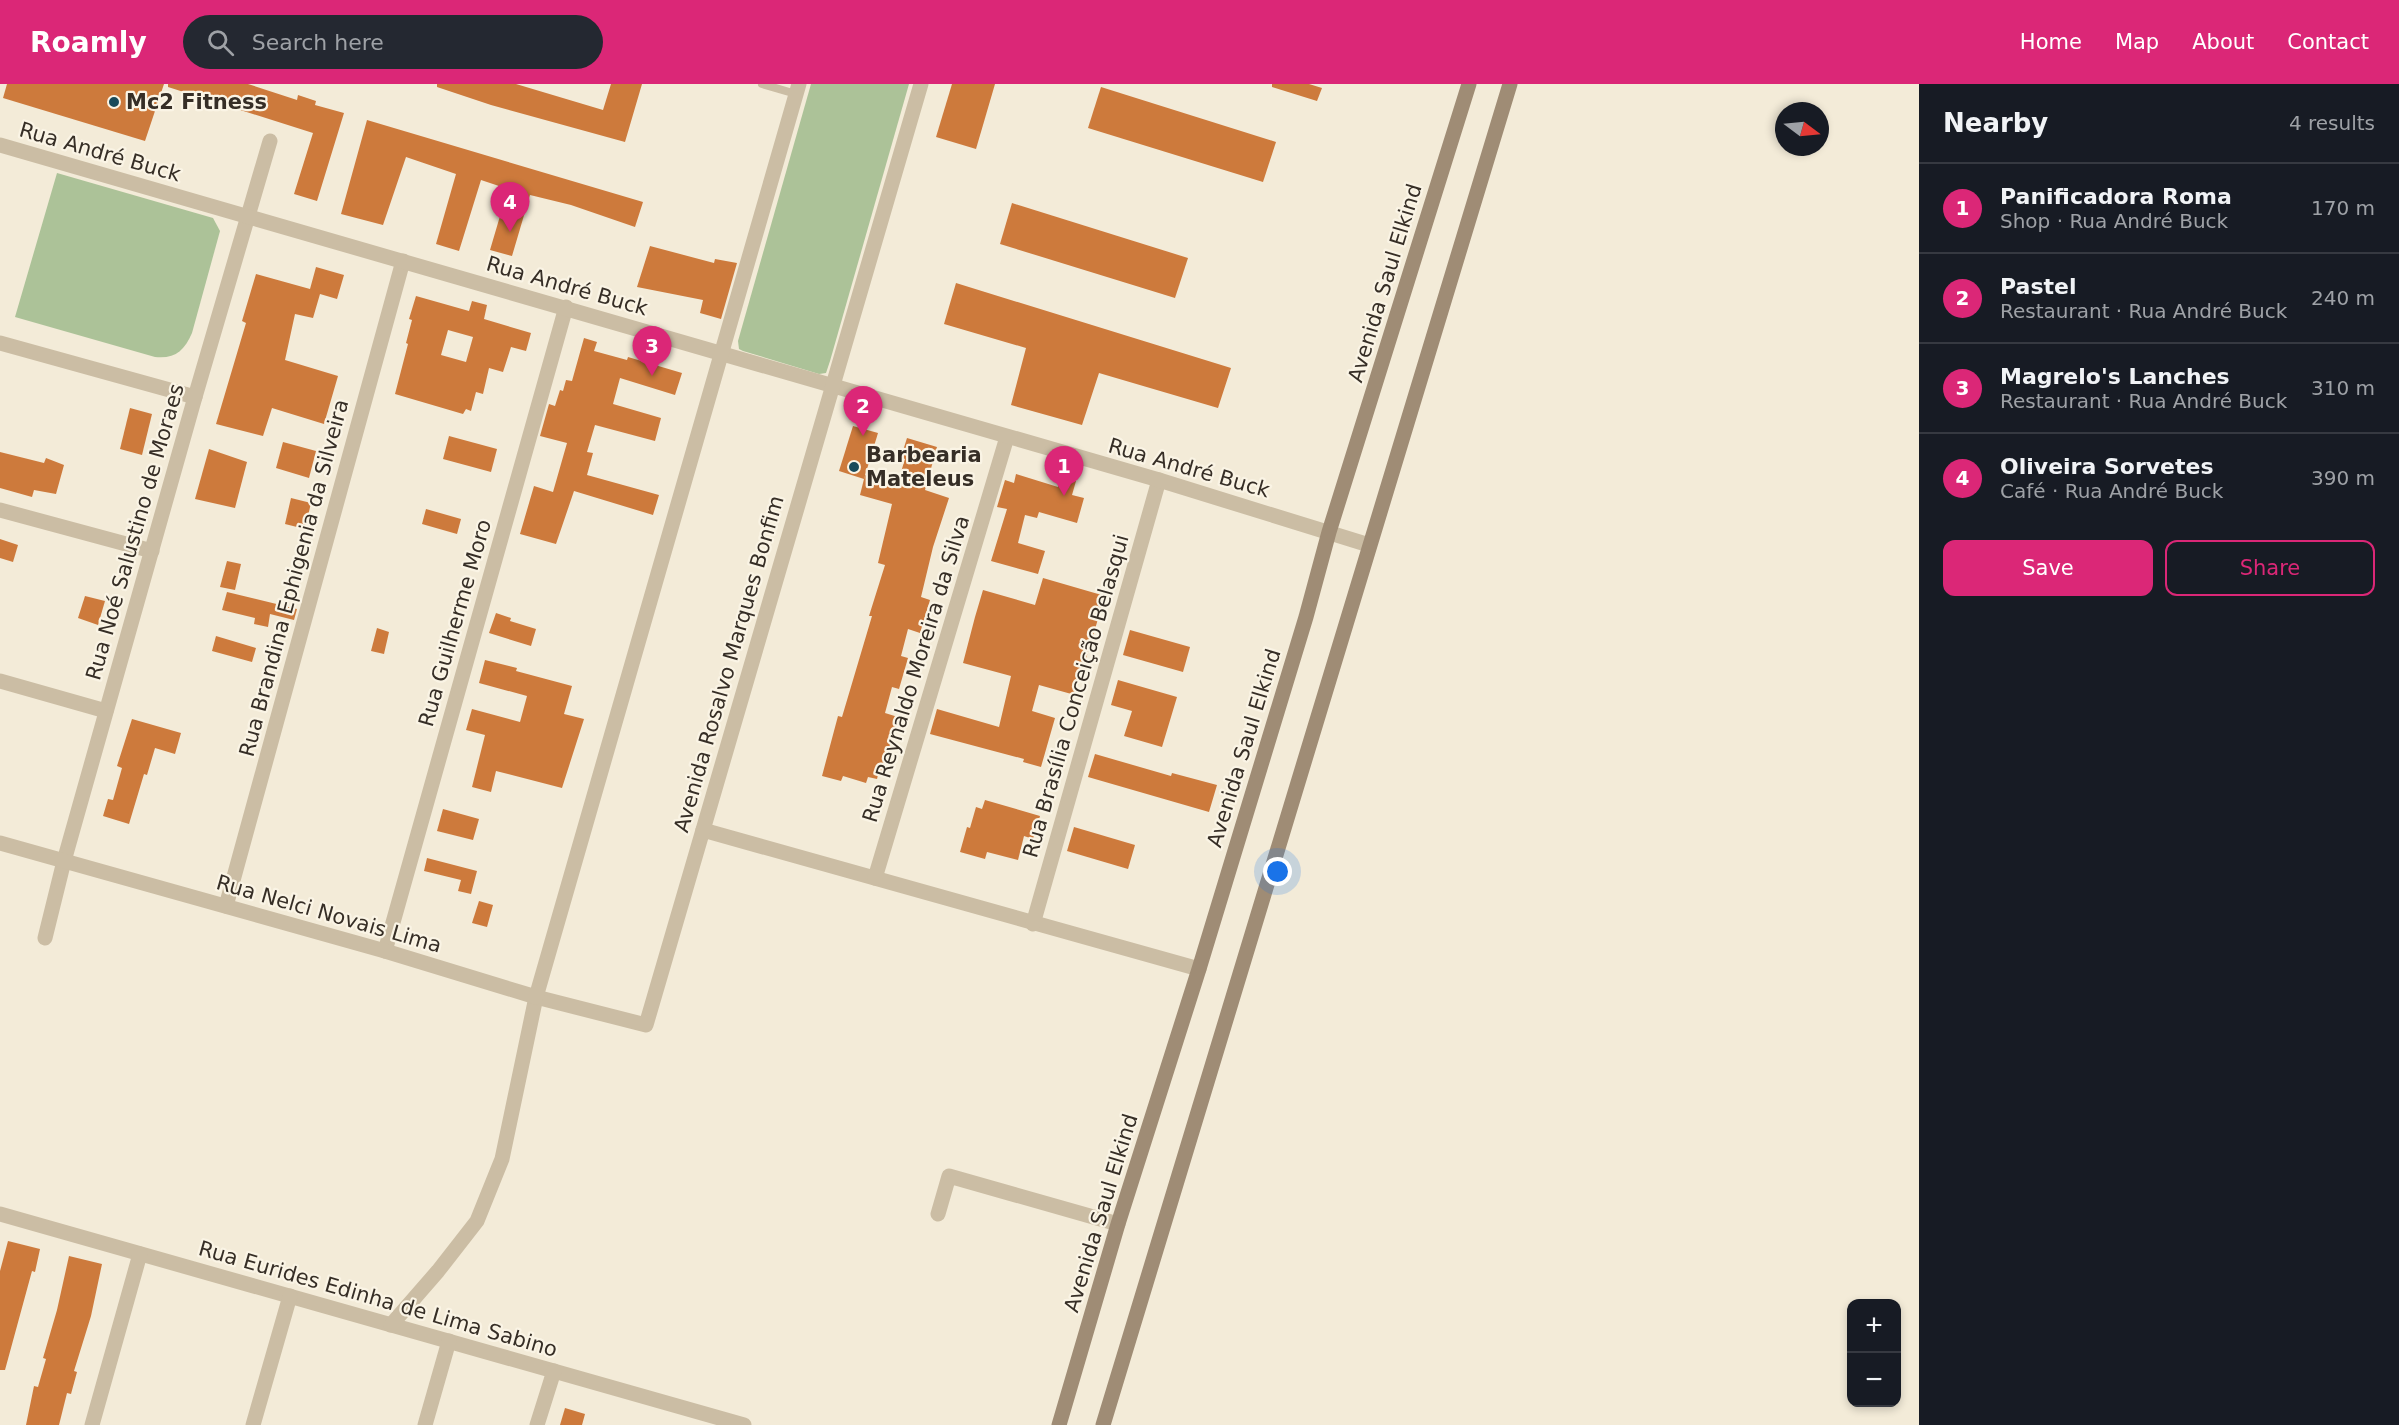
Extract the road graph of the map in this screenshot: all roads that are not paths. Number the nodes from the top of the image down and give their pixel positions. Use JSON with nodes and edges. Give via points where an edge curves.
{"nodes":[{"id":1,"x":762,"y":84,"type":"edge"},
{"id":2,"x":921,"y":84,"type":"edge"},
{"id":3,"x":1469,"y":84,"type":"edge"},
{"id":4,"x":1510,"y":84,"type":"edge"},
{"id":5,"x":798,"y":89,"type":"edge"},
{"id":6,"x":270,"y":141,"type":"dead end"},
{"id":7,"x":0,"y":145,"type":"edge"},
{"id":8,"x":247,"y":216,"type":"junction"},
{"id":9,"x":403,"y":261,"type":"junction"},
{"id":10,"x":566,"y":307,"type":"junction"},
{"id":11,"x":0,"y":343,"type":"edge"},
{"id":12,"x":723,"y":353,"type":"junction"},
{"id":13,"x":832,"y":386,"type":"junction"},
{"id":14,"x":195,"y":397,"type":"junction"},
{"id":15,"x":1007,"y":437,"type":"junction"},
{"id":16,"x":1159,"y":480,"type":"junction"},
{"id":17,"x":0,"y":510,"type":"edge"},
{"id":18,"x":1329,"y":532,"type":"junction"},
{"id":19,"x":1369,"y":544,"type":"junction"},
{"id":20,"x":152,"y":551,"type":"junction"},
{"id":21,"x":0,"y":681,"type":"edge"},
{"id":22,"x":106,"y":711,"type":"junction"},
{"id":23,"x":703,"y":830,"type":"junction"},
{"id":24,"x":0,"y":843,"type":"edge"},
{"id":25,"x":64,"y":861,"type":"junction"},
{"id":26,"x":875,"y":878,"type":"junction"},
{"id":27,"x":226,"y":906,"type":"junction"},
{"id":28,"x":1033,"y":924,"type":"junction"},
{"id":29,"x":45,"y":938,"type":"dead end"},
{"id":30,"x":385,"y":951,"type":"junction"},
{"id":31,"x":1199,"y":969,"type":"junction"},
{"id":32,"x":536,"y":997,"type":"junction"},
{"id":33,"x":646,"y":1025,"type":"joint"},
{"id":34,"x":0,"y":1214,"type":"edge"},
{"id":35,"x":938,"y":1214,"type":"dead end"},
{"id":36,"x":1118,"y":1224,"type":"junction"},
{"id":37,"x":141,"y":1254,"type":"junction"},
{"id":38,"x":290,"y":1296,"type":"junction"},
{"id":39,"x":391,"y":1325,"type":"junction"},
{"id":40,"x":449,"y":1341,"type":"junction"},
{"id":41,"x":554,"y":1371,"type":"junction"},
{"id":42,"x":705,"y":1420,"type":"edge"},
{"id":43,"x":92,"y":1425,"type":"edge"},
{"id":44,"x":253,"y":1425,"type":"edge"},
{"id":45,"x":425,"y":1425,"type":"edge"},
{"id":46,"x":537,"y":1425,"type":"edge"},
{"id":47,"x":744,"y":1425,"type":"edge"},
{"id":48,"x":1059,"y":1425,"type":"edge"},
{"id":49,"x":1103,"y":1425,"type":"edge"}],
"edges":[{"from":1,"to":5,"type":"lane"},
{"from":2,"to":13,"type":"street","name":"Avenida Rosalvo Marques Bonfim"},
{"from":3,"to":18,"type":"main road","name":"Avenida Saul Elkind"},
{"from":4,"to":19,"type":"main road"},
{"from":5,"to":12,"type":"street"},
{"from":6,"to":8,"type":"street","name":"Rua Noé Salustino de Moraes"},
{"from":7,"to":8,"type":"street","name":"Rua André Buck"},
{"from":8,"to":9,"type":"street","name":"Rua André Buck"},
{"from":8,"to":14,"type":"street","name":"Rua Noé Salustino de Moraes"},
{"from":9,"to":10,"type":"street","name":"Rua André Buck"},
{"from":9,"to":27,"type":"street","name":"Rua Brandina Ephigenia da Silveira"},
{"from":10,"to":12,"type":"street","name":"Rua André Buck"},
{"from":10,"to":30,"type":"street","name":"Rua Guilherme Moro"},
{"from":11,"to":14,"type":"street"},
{"from":12,"to":13,"type":"street","name":"Rua André Buck"},
{"from":12,"to":32,"type":"street"},
{"from":13,"to":15,"type":"street","name":"Rua André Buck"},
{"from":13,"to":23,"type":"street","name":"Avenida Rosalvo Marques Bonfim"},
{"from":14,"to":20,"type":"street","name":"Rua Noé Salustino de Moraes"},
{"from":15,"to":16,"type":"street","name":"Rua André Buck"},
{"from":15,"to":26,"type":"street","name":"Rua Reynaldo Moreira da Silva"},
{"from":16,"to":18,"type":"street","name":"Rua André Buck"},
{"from":16,"to":28,"type":"street","name":"Rua Brasília Conceição Belasqui"},
{"from":17,"to":20,"type":"street"},
{"from":18,"to":19,"type":"street","name":"Rua André Buck"},
{"from":18,"to":31,"type":"main road","name":"Avenida Saul Elkind"},
{"from":19,"to":49,"type":"main road"},
{"from":20,"to":22,"type":"street","name":"Rua Noé Salustino de Moraes"},
{"from":21,"to":22,"type":"street"},
{"from":22,"to":25,"type":"street","name":"Rua Noé Salustino de Moraes"},
{"from":23,"to":26,"type":"street"},
{"from":23,"to":33,"type":"street","name":"Avenida Rosalvo Marques Bonfim"},
{"from":24,"to":25,"type":"street","name":"Rua Nelci Novais Lima"},
{"from":25,"to":27,"type":"street","name":"Rua Nelci Novais Lima"},
{"from":25,"to":29,"type":"street","name":"Rua Noé Salustino de Moraes"},
{"from":26,"to":28,"type":"street"},
{"from":27,"to":30,"type":"street","name":"Rua Nelci Novais Lima"},
{"from":28,"to":31,"type":"street"},
{"from":30,"to":32,"type":"street","name":"Rua Nelci Novais Lima"},
{"from":31,"to":36,"type":"main road","name":"Avenida Saul Elkind"},
{"from":32,"to":33,"type":"street","name":"Rua Nelci Novais Lima"},
{"from":32,"to":39,"type":"street","via":[[502,1159],[477,1221]]},
{"from":34,"to":37,"type":"street","name":"Rua Eurides Edinha de Lima Sabino"},
{"from":35,"to":36,"type":"street","via":[[949,1176]]},
{"from":36,"to":48,"type":"main road","name":"Avenida Saul Elkind"},
{"from":37,"to":38,"type":"street","name":"Rua Eurides Edinha de Lima Sabino"},
{"from":37,"to":43,"type":"street"},
{"from":38,"to":39,"type":"street","name":"Rua Eurides Edinha de Lima Sabino"},
{"from":38,"to":44,"type":"street"},
{"from":39,"to":40,"type":"street","name":"Rua Eurides Edinha de Lima Sabino"},
{"from":40,"to":41,"type":"street","name":"Rua Eurides Edinha de Lima Sabino"},
{"from":40,"to":45,"type":"street"},
{"from":41,"to":42,"type":"street","name":"Rua Eurides Edinha de Lima Sabino"},
{"from":41,"to":46,"type":"street"},
{"from":42,"to":47,"type":"street","name":"Rua Eurides Edinha de Lima Sabino"}]}
